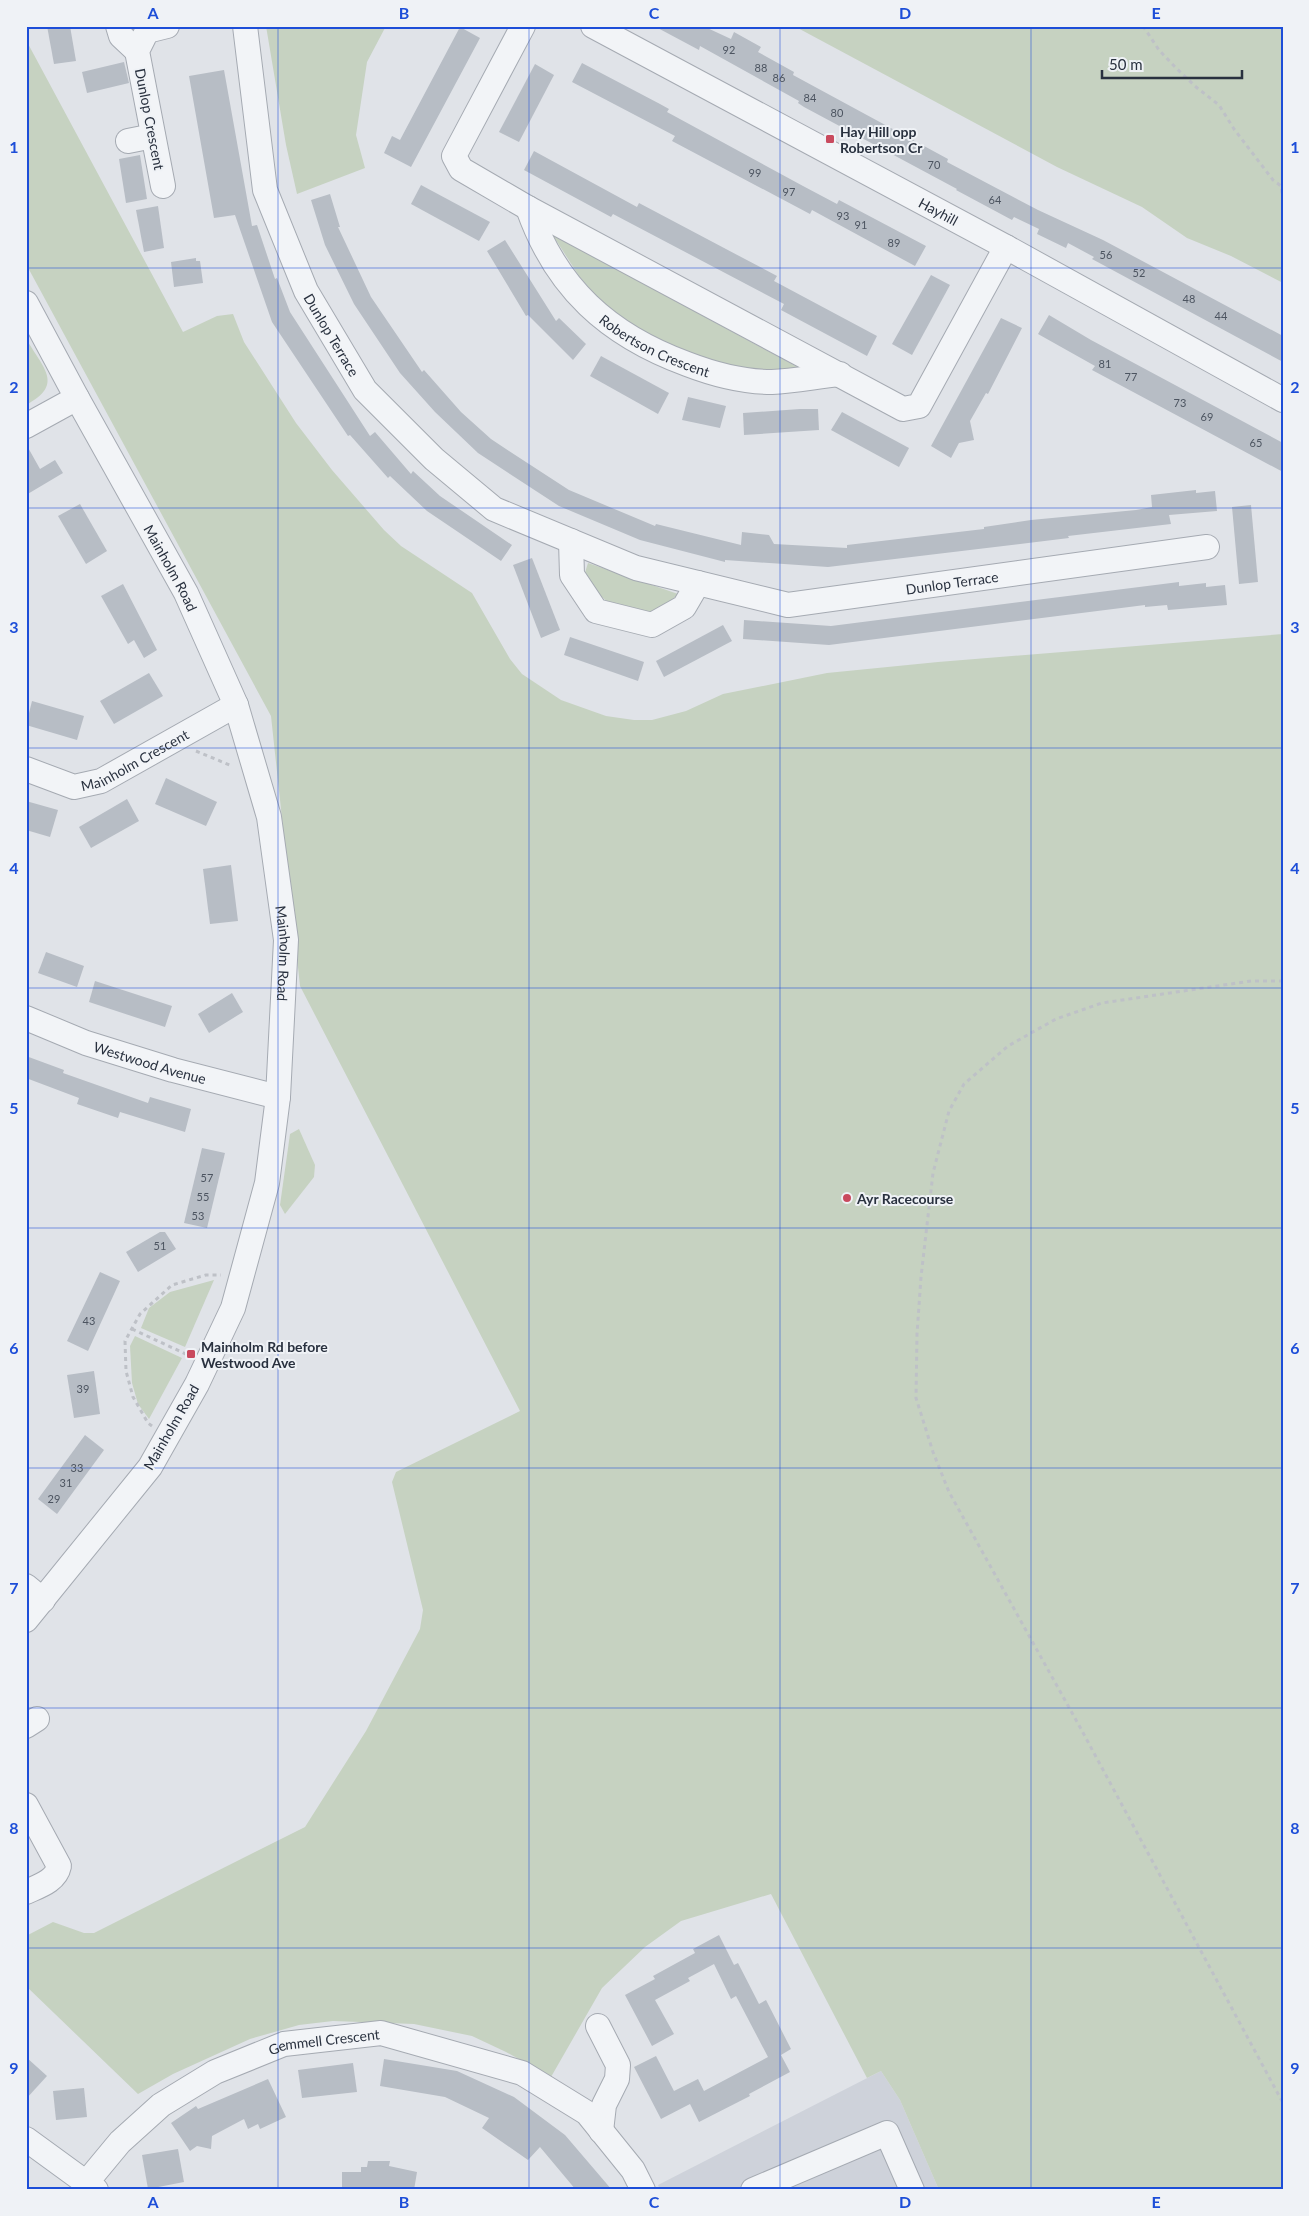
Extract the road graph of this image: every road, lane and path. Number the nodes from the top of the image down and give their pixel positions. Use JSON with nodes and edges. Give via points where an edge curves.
{"nodes":[{"id":1,"x":118,"y":26,"type":"edge"},
{"id":2,"x":166,"y":26,"type":"edge"},
{"id":3,"x":246,"y":26,"type":"edge"},
{"id":4,"x":523,"y":26,"type":"edge"},
{"id":5,"x":593,"y":26,"type":"edge"},
{"id":6,"x":1143,"y":26,"type":"edge"},
{"id":7,"x":136,"y":51,"type":"junction"},
{"id":8,"x":154,"y":136,"type":"junction"},
{"id":9,"x":128,"y":141,"type":"dead end"},
{"id":10,"x":163,"y":186,"type":"dead end"},
{"id":11,"x":1282,"y":186,"type":"edge"},
{"id":12,"x":1283,"y":201,"type":"edge"},
{"id":13,"x":528,"y":208,"type":"junction"},
{"id":14,"x":1006,"y":247,"type":"junction"},
{"id":15,"x":26,"y":304,"type":"edge"},
{"id":16,"x":840,"y":374,"type":"junction"},
{"id":17,"x":77,"y":398,"type":"junction"},
{"id":18,"x":1283,"y":400,"type":"edge"},
{"id":19,"x":26,"y":426,"type":"edge"},
{"id":20,"x":571,"y":541,"type":"junction"},
{"id":21,"x":1208,"y":547,"type":"dead end"},
{"id":22,"x":698,"y":583,"type":"junction"},
{"id":23,"x":236,"y":704,"type":"junction"},
{"id":24,"x":177,"y":738,"type":"junction"},
{"id":25,"x":253,"y":763,"type":"junction"},
{"id":26,"x":26,"y":769,"type":"edge"},
{"id":27,"x":1283,"y":981,"type":"edge"},
{"id":28,"x":26,"y":1018,"type":"edge"},
{"id":29,"x":278,"y":1096,"type":"junction"},
{"id":30,"x":242,"y":1276,"type":"junction"},
{"id":31,"x":132,"y":1329,"type":"junction"},
{"id":32,"x":206,"y":1363,"type":"junction"},
{"id":33,"x":168,"y":1435,"type":"junction"},
{"id":34,"x":35,"y":1593,"type":"edge"},
{"id":35,"x":26,"y":1620,"type":"edge"},
{"id":36,"x":26,"y":1806,"type":"edge"},
{"id":37,"x":26,"y":1892,"type":"edge"},
{"id":38,"x":598,"y":2026,"type":"dead end"},
{"id":39,"x":1283,"y":2103,"type":"edge"},
{"id":40,"x":601,"y":2131,"type":"junction"},
{"id":41,"x":26,"y":2139,"type":"edge"},
{"id":42,"x":91,"y":2186,"type":"edge"},
{"id":43,"x":643,"y":2190,"type":"edge"},
{"id":44,"x":753,"y":2190,"type":"edge"},
{"id":45,"x":912,"y":2190,"type":"edge"}],
"edges":[{"from":1,"to":7,"type":"street","name":"Dunlop Crescent","via":[[121,36]]},
{"from":2,"to":7,"type":"street","name":"Dunlop Crescent","via":[[147,31]]},
{"from":3,"to":20,"type":"street","name":"Dunlop Terrace","via":[[265,190],[306,291],[366,390],[434,459],[494,509]]},
{"from":4,"to":13,"type":"street","via":[[454,156],[461,169]]},
{"from":5,"to":14,"type":"street","name":"Hayhill"},
{"from":6,"to":11,"type":"path","via":[[1176,68],[1219,104],[1234,130],[1273,180]]},
{"from":7,"to":8,"type":"street","name":"Dunlop Crescent"},
{"from":8,"to":9,"type":"street"},
{"from":8,"to":10,"type":"street","name":"Dunlop Crescent"},
{"from":11,"to":12,"type":"path"},
{"from":13,"to":16,"type":"street"},
{"from":13,"to":16,"type":"street","name":"Robertson Crescent","via":[[537,235],[578,296],[614,328],[660,354],[714,374],[771,382]]},
{"from":14,"to":16,"type":"street","via":[[919,406],[903,409]]},
{"from":14,"to":18,"type":"street","name":"Hayhill"},
{"from":15,"to":17,"type":"street","name":"Mainholm Road"},
{"from":17,"to":19,"type":"street"},
{"from":17,"to":23,"type":"street","name":"Mainholm Road","via":[[186,593]]},
{"from":20,"to":22,"type":"street","name":"Dunlop Terrace","via":[[636,568]]},
{"from":20,"to":22,"type":"street","via":[[572,575],[596,611],[652,625],[684,607]]},
{"from":21,"to":22,"type":"street","name":"Dunlop Terrace","via":[[788,605]]},
{"from":23,"to":24,"type":"street","name":"Mainholm Crescent"},
{"from":23,"to":25,"type":"street","name":"Mainholm Road"},
{"from":24,"to":25,"type":"path","via":[[181,745],[237,768]]},
{"from":24,"to":26,"type":"street","name":"Mainholm Crescent","via":[[100,782],[74,787]]},
{"from":25,"to":29,"type":"street","name":"Mainholm Road","via":[[269,817],[286,940]]},
{"from":27,"to":39,"type":"path","via":[[1241,983],[1102,1003],[1056,1019],[1008,1046],[964,1084],[949,1111],[934,1173],[920,1277],[916,1398],[949,1492]]},
{"from":28,"to":29,"type":"street","name":"Westwood Avenue","via":[[94,1046]]},
{"from":29,"to":30,"type":"street","name":"Mainholm Road","via":[[267,1183]]},
{"from":30,"to":31,"type":"path","via":[[206,1274],[172,1285],[140,1314]]},
{"from":30,"to":32,"type":"street","name":"Mainholm Road","via":[[233,1308]]},
{"from":31,"to":32,"type":"path"},
{"from":31,"to":33,"type":"path","via":[[125,1341],[133,1397],[148,1423]]},
{"from":32,"to":33,"type":"street","name":"Mainholm Road"},
{"from":33,"to":34,"type":"street","name":"Mainholm Road","via":[[150,1467]]},
{"from":34,"to":35,"type":"street","name":"Mainholm Road"},
{"from":36,"to":37,"type":"street","via":[[59,1866],[58,1874],[52,1879]]},
{"from":38,"to":40,"type":"street","via":[[618,2065],[617,2079],[604,2104]]},
{"from":40,"to":42,"type":"street","name":"Gemmell Crescent","via":[[587,2113],[522,2073],[380,2033],[284,2044],[215,2072],[161,2105],[120,2142]]},
{"from":40,"to":43,"type":"street","name":"Gemmell Crescent","via":[[633,2170]]},
{"from":41,"to":42,"type":"street"},
{"from":44,"to":45,"type":"street","via":[[887,2132]]}]}
